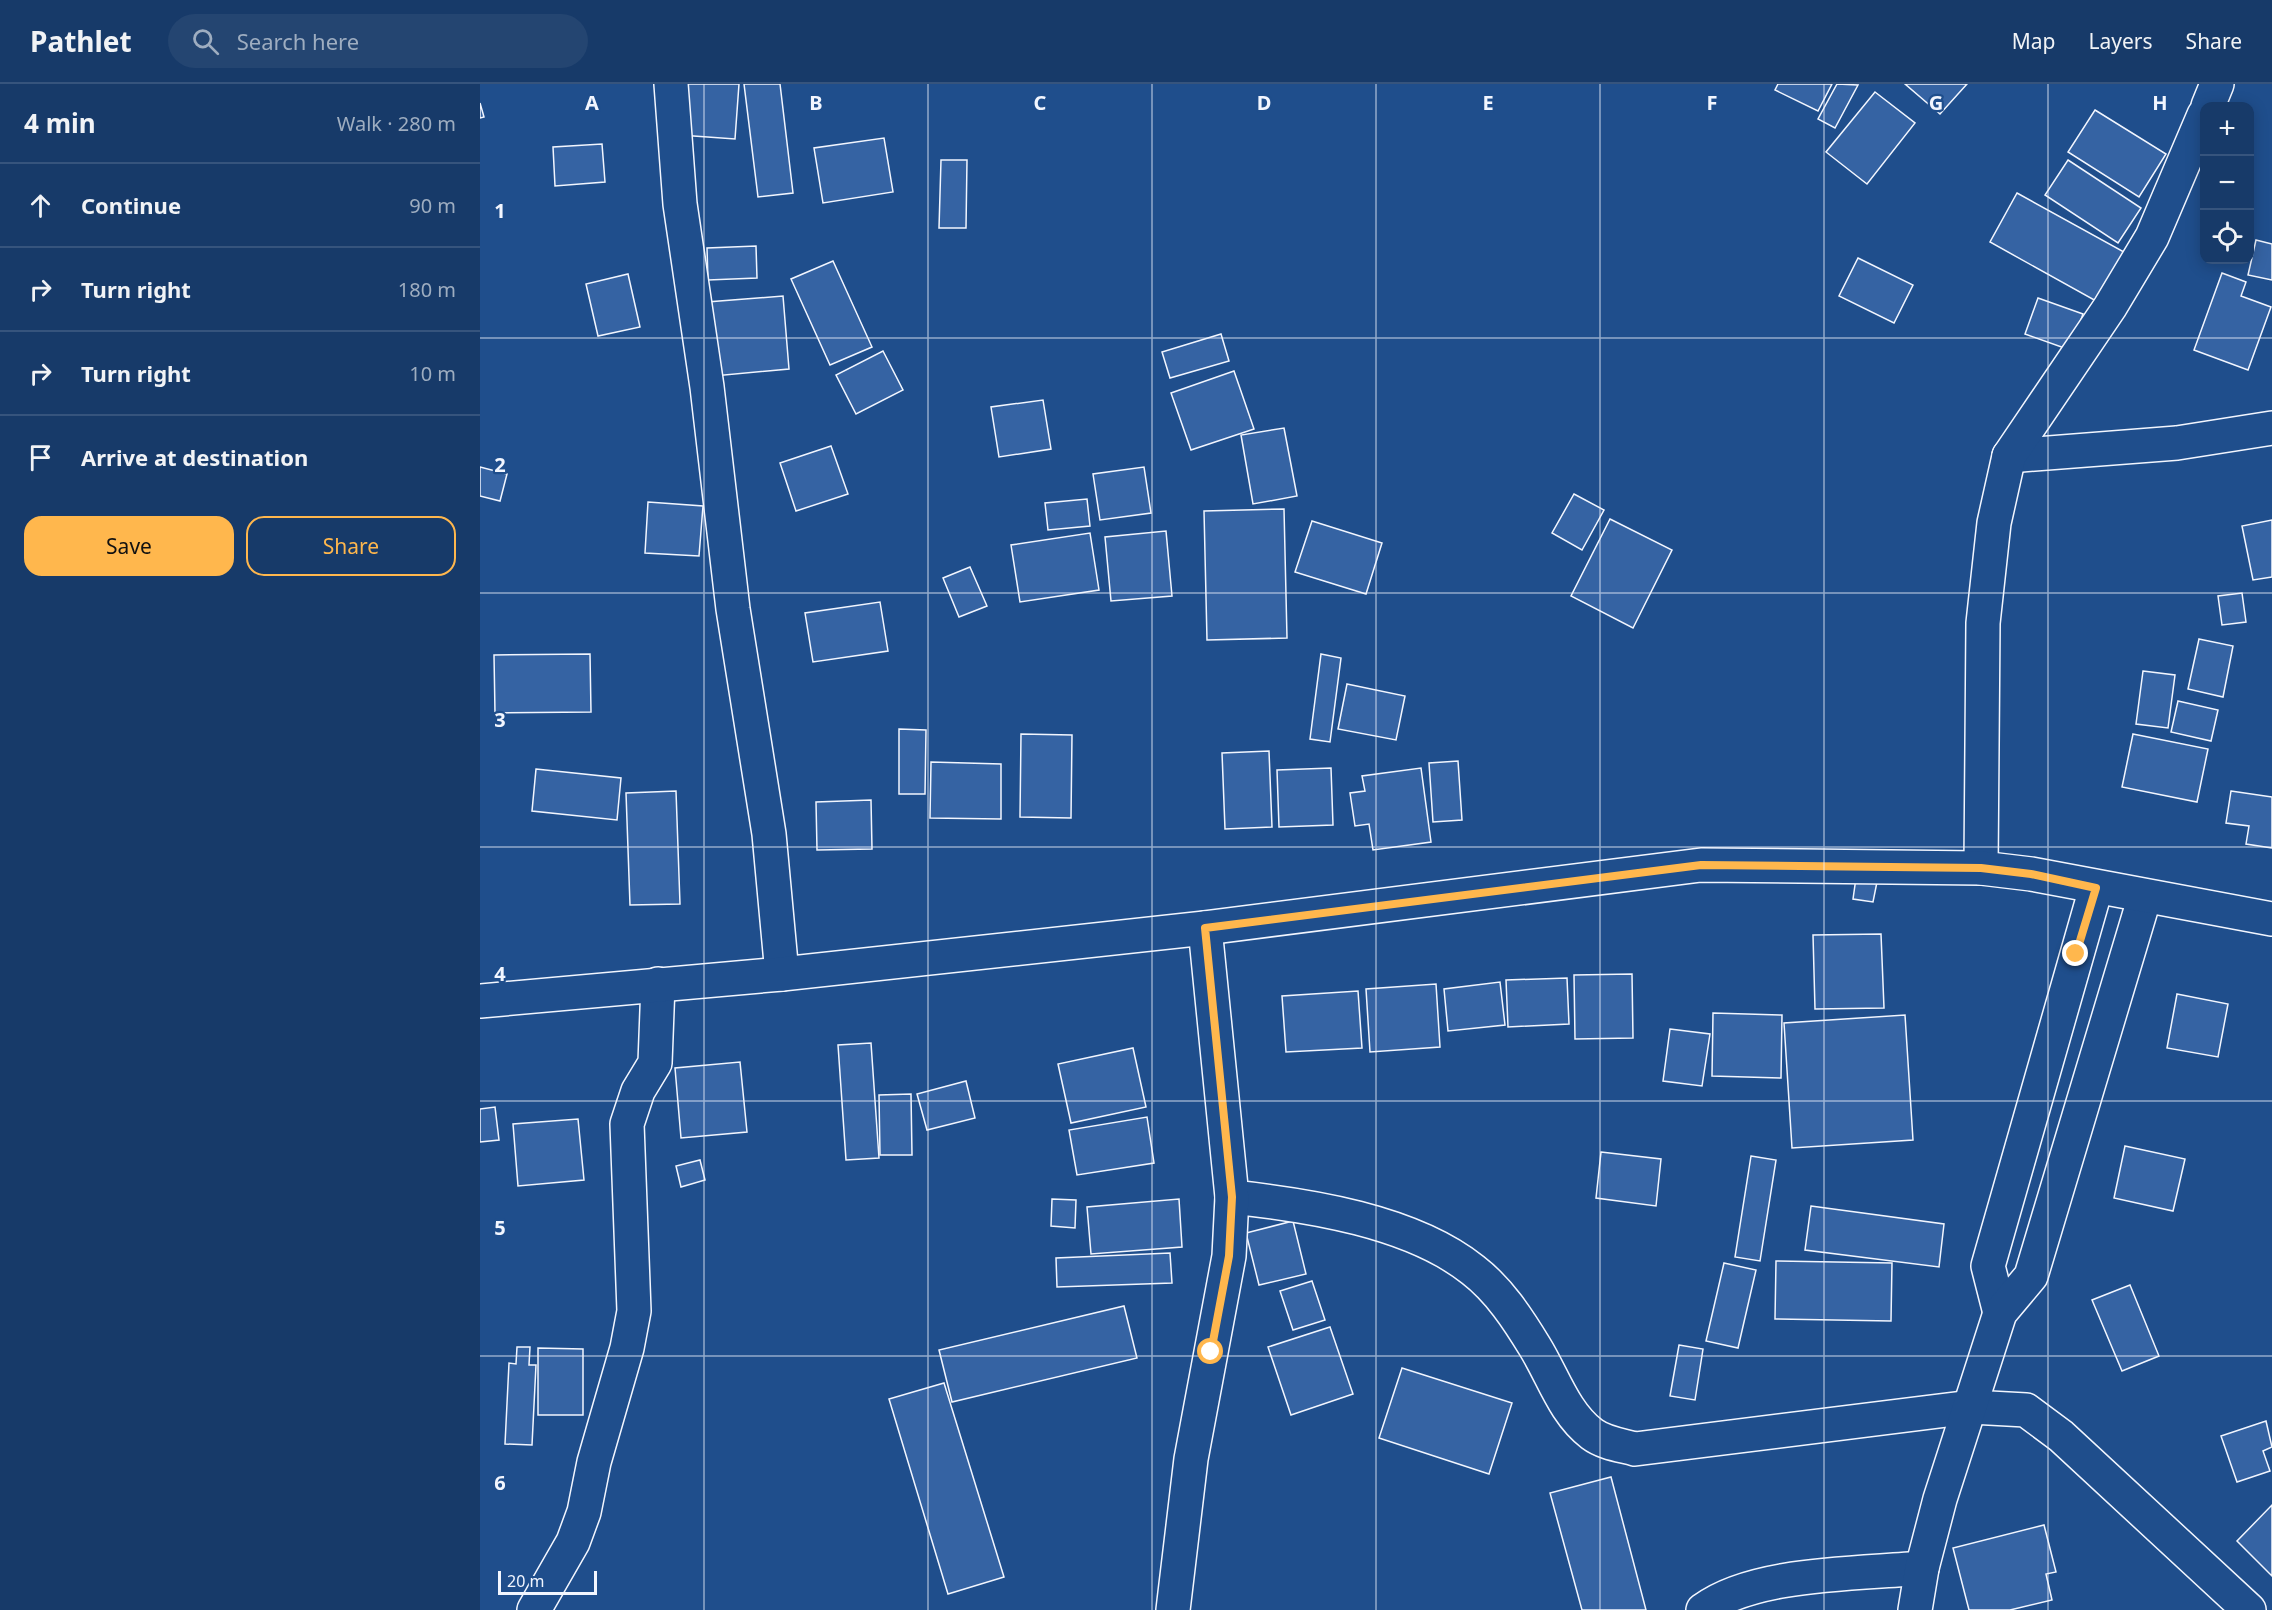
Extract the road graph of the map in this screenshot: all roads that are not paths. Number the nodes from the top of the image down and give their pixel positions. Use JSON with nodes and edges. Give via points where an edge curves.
{"nodes":[{"id":1,"x":671,"y":84,"type":"edge"},
{"id":2,"x":2208,"y":96,"type":"edge"},
{"id":3,"x":2272,"y":428,"type":"edge"},
{"id":4,"x":2009,"y":456,"type":"junction"},
{"id":5,"x":1981,"y":868,"type":"junction"},
{"id":6,"x":2096,"y":888,"type":"junction"},
{"id":7,"x":2145,"y":896,"type":"junction"},
{"id":8,"x":2272,"y":920,"type":"edge"},
{"id":9,"x":1205,"y":928,"type":"junction"},
{"id":10,"x":782,"y":974,"type":"junction"},
{"id":11,"x":658,"y":984,"type":"junction"},
{"id":12,"x":480,"y":1001,"type":"edge"},
{"id":13,"x":1232,"y":1197,"type":"junction"},
{"id":14,"x":2000,"y":1313,"type":"junction"},
{"id":15,"x":1971,"y":1407,"type":"junction"},
{"id":16,"x":1922,"y":1568,"type":"junction"},
{"id":17,"x":534,"y":1610,"type":"edge"},
{"id":18,"x":1173,"y":1610,"type":"edge"},
{"id":19,"x":1703,"y":1610,"type":"edge"},
{"id":20,"x":1915,"y":1610,"type":"edge"},
{"id":21,"x":2249,"y":1610,"type":"edge"}],
"edges":[{"from":1,"to":10,"type":"street","via":[[680,204],[707,387],[733,609],[769,834]]},
{"from":2,"to":4,"type":"street","via":[[2152,237],[2110,307]]},
{"from":3,"to":4,"type":"street","via":[[2177,442]]},
{"from":4,"to":5,"type":"street","via":[[1995,524],[1983,623]]},
{"from":5,"to":6,"type":"street"},
{"from":5,"to":9,"type":"street","via":[[1701,865]]},
{"from":6,"to":7,"type":"street"},
{"from":6,"to":14,"type":"street","via":[[1988,1266]]},
{"from":7,"to":8,"type":"street"},
{"from":7,"to":14,"type":"street","via":[[2031,1276]]},
{"from":9,"to":10,"type":"street"},
{"from":9,"to":13,"type":"street"},
{"from":10,"to":11,"type":"street"},
{"from":11,"to":12,"type":"street"},
{"from":11,"to":17,"type":"street","via":[[655,1064],[638,1091],[627,1124],[634,1311],[627,1348],[594,1462],[584,1512],[573,1542]]},
{"from":13,"to":15,"type":"street","via":[[1278,1201],[1372,1221],[1430,1244],[1472,1269],[1505,1301],[1567,1407],[1593,1435],[1607,1442],[1635,1449]]},
{"from":13,"to":18,"type":"street","via":[[1229,1256],[1191,1459]]},
{"from":14,"to":15,"type":"street"},
{"from":15,"to":16,"type":"street"},
{"from":15,"to":21,"type":"street","via":[[2026,1410],[2061,1436]]},
{"from":16,"to":19,"type":"street","via":[[1771,1582],[1717,1599]]},
{"from":16,"to":20,"type":"street"}]}
